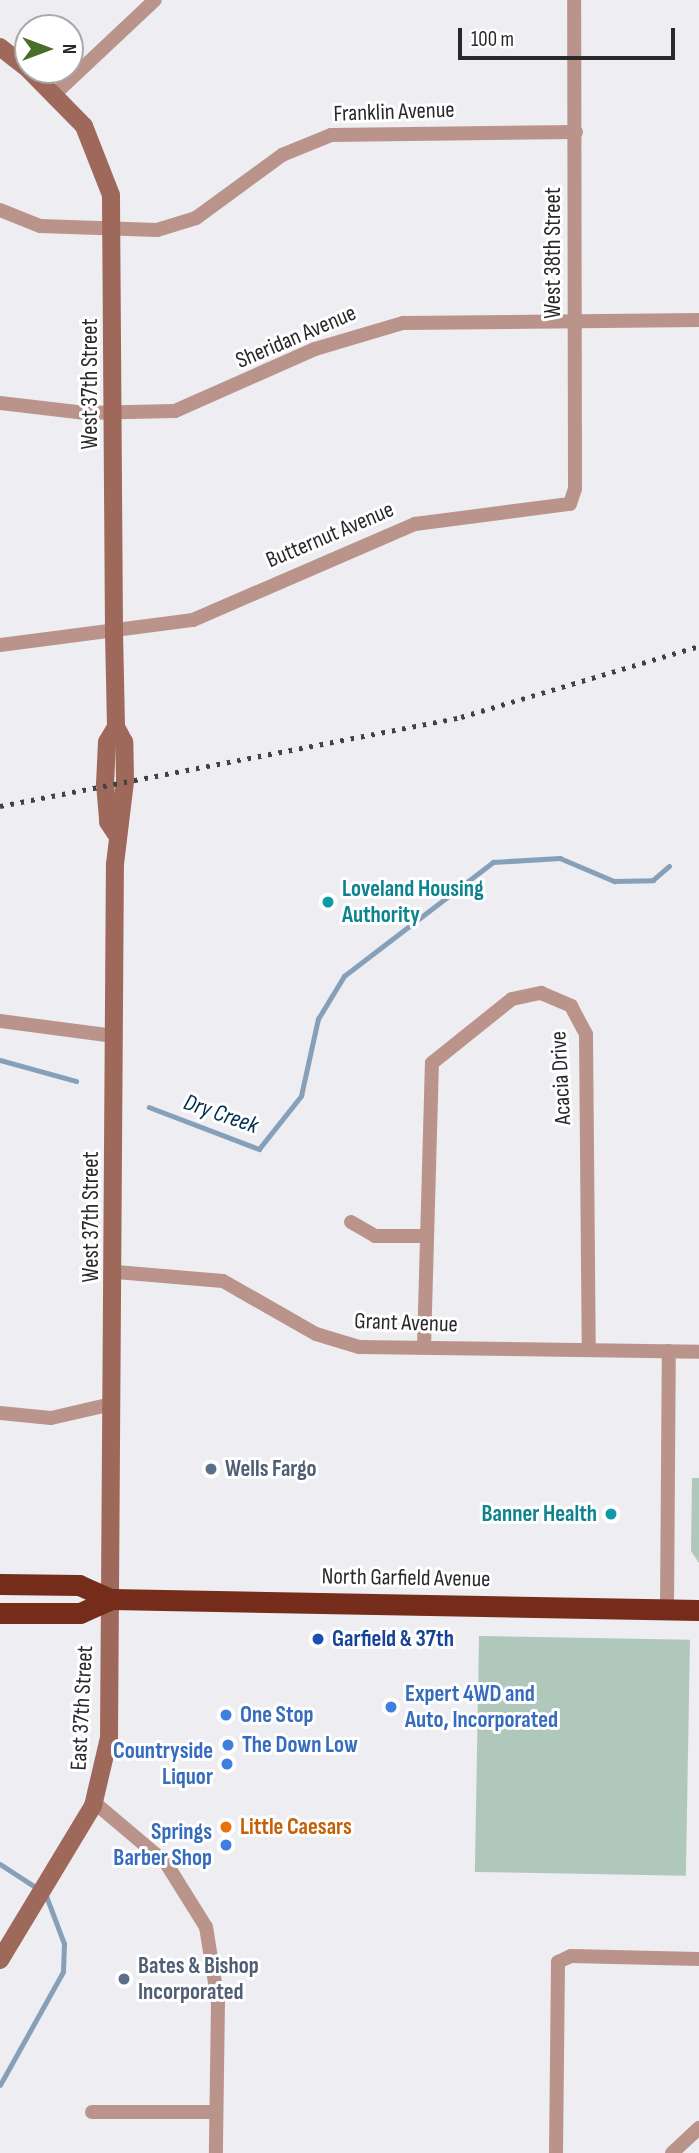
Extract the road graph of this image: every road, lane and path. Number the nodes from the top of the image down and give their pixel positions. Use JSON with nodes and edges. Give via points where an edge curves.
{"nodes":[{"id":1,"x":575,"y":0,"type":"edge"},
{"id":2,"x":145,"y":3,"type":"edge"},
{"id":3,"x":0,"y":47,"type":"edge"},
{"id":4,"x":14,"y":58,"type":"edge"},
{"id":5,"x":47,"y":84,"type":"edge"},
{"id":6,"x":57,"y":92,"type":"junction"},
{"id":7,"x":576,"y":132,"type":"junction"},
{"id":8,"x":0,"y":210,"type":"edge"},
{"id":9,"x":115,"y":229,"type":"junction"},
{"id":10,"x":576,"y":320,"type":"junction"},
{"id":11,"x":699,"y":320,"type":"edge"},
{"id":12,"x":0,"y":403,"type":"edge"},
{"id":13,"x":114,"y":413,"type":"junction"},
{"id":14,"x":570,"y":504,"type":"joint"},
{"id":15,"x":114,"y":630,"type":"junction"},
{"id":16,"x":0,"y":645,"type":"edge"},
{"id":17,"x":0,"y":1021,"type":"edge"},
{"id":18,"x":114,"y":1036,"type":"junction"},
{"id":19,"x":351,"y":1222,"type":"dead end"},
{"id":20,"x":426,"y":1236,"type":"junction"},
{"id":21,"x":116,"y":1272,"type":"junction"},
{"id":22,"x":424,"y":1348,"type":"junction"},
{"id":23,"x":589,"y":1350,"type":"junction"},
{"id":24,"x":669,"y":1351,"type":"junction"},
{"id":25,"x":699,"y":1352,"type":"edge"},
{"id":26,"x":112,"y":1404,"type":"junction"},
{"id":27,"x":0,"y":1413,"type":"edge"},
{"id":28,"x":0,"y":1584,"type":"edge"},
{"id":29,"x":111,"y":1599,"type":"junction"},
{"id":30,"x":667,"y":1609,"type":"junction"},
{"id":31,"x":699,"y":1610,"type":"edge"},
{"id":32,"x":0,"y":1613,"type":"edge"},
{"id":33,"x":95,"y":1803,"type":"junction"},
{"id":34,"x":699,"y":1959,"type":"edge"},
{"id":35,"x":0,"y":1960,"type":"edge"},
{"id":36,"x":92,"y":2112,"type":"dead end"},
{"id":37,"x":216,"y":2112,"type":"junction"},
{"id":38,"x":699,"y":2128,"type":"edge"},
{"id":39,"x":216,"y":2153,"type":"edge"},
{"id":40,"x":556,"y":2153,"type":"edge"},
{"id":41,"x":671,"y":2153,"type":"edge"}],
"edges":[{"from":1,"to":7,"type":"street","name":"West 38th Street"},
{"from":2,"to":6,"type":"street"},
{"from":3,"to":4,"type":"street","name":"West 37th Street"},
{"from":5,"to":6,"type":"street","name":"West 37th Street"},
{"from":6,"to":9,"type":"street","name":"West 37th Street","via":[[101,159]]},
{"from":7,"to":9,"type":"street","name":"Franklin Avenue","via":[[331,135],[282,155],[196,218],[157,230]]},
{"from":7,"to":10,"type":"street","name":"West 38th Street"},
{"from":8,"to":9,"type":"street","name":"Franklin Avenue","via":[[40,226]]},
{"from":9,"to":13,"type":"street","name":"West 37th Street"},
{"from":10,"to":11,"type":"street","name":"Sheridan Avenue"},
{"from":10,"to":13,"type":"street","name":"Sheridan Avenue","via":[[403,323],[315,349],[201,403]]},
{"from":10,"to":14,"type":"street","name":"West 38th Street"},
{"from":12,"to":13,"type":"street","name":"Sheridan Avenue"},
{"from":13,"to":15,"type":"street","name":"West 37th Street"},
{"from":14,"to":15,"type":"street","name":"Butternut Avenue","via":[[415,524],[193,620]]},
{"from":15,"to":16,"type":"street","name":"Butternut Avenue"},
{"from":15,"to":18,"type":"street","name":"West 37th Street","via":[[116,727],[107,743],[105,784],[108,822],[116,834]]},
{"from":17,"to":18,"type":"street"},
{"from":18,"to":21,"type":"street","name":"West 37th Street"},
{"from":19,"to":20,"type":"street","via":[[375,1236]]},
{"from":20,"to":22,"type":"street","name":"Acacia Drive"},
{"from":20,"to":23,"type":"street","name":"Acacia Drive","via":[[432,1063],[512,999],[541,993],[564,999],[583,1023],[587,1045]]},
{"from":21,"to":22,"type":"street","name":"Grant Avenue","via":[[223,1281],[337,1342]]},
{"from":21,"to":26,"type":"street","name":"West 37th Street"},
{"from":22,"to":23,"type":"street","name":"Grant Avenue"},
{"from":23,"to":24,"type":"street","name":"Grant Avenue"},
{"from":24,"to":25,"type":"street","name":"Grant Avenue"},
{"from":24,"to":30,"type":"street"},
{"from":26,"to":27,"type":"street","via":[[63,1417]]},
{"from":26,"to":29,"type":"street","name":"West 37th Street"},
{"from":28,"to":29,"type":"highway","name":"North Garfield Avenue","via":[[79,1585]]},
{"from":29,"to":30,"type":"highway","name":"North Garfield Avenue"},
{"from":29,"to":32,"type":"highway","name":"North Garfield Avenue","via":[[80,1613]]},
{"from":29,"to":33,"type":"street","name":"East 37th Street","via":[[109,1738]]},
{"from":30,"to":31,"type":"highway","name":"North Garfield Avenue"},
{"from":33,"to":35,"type":"street","name":"East 37th Street"},
{"from":33,"to":37,"type":"street","via":[[166,1863],[206,1927],[218,2001]]},
{"from":34,"to":40,"type":"street","via":[[562,1957]]},
{"from":36,"to":37,"type":"street"},
{"from":37,"to":39,"type":"street"},
{"from":38,"to":41,"type":"street"}]}
